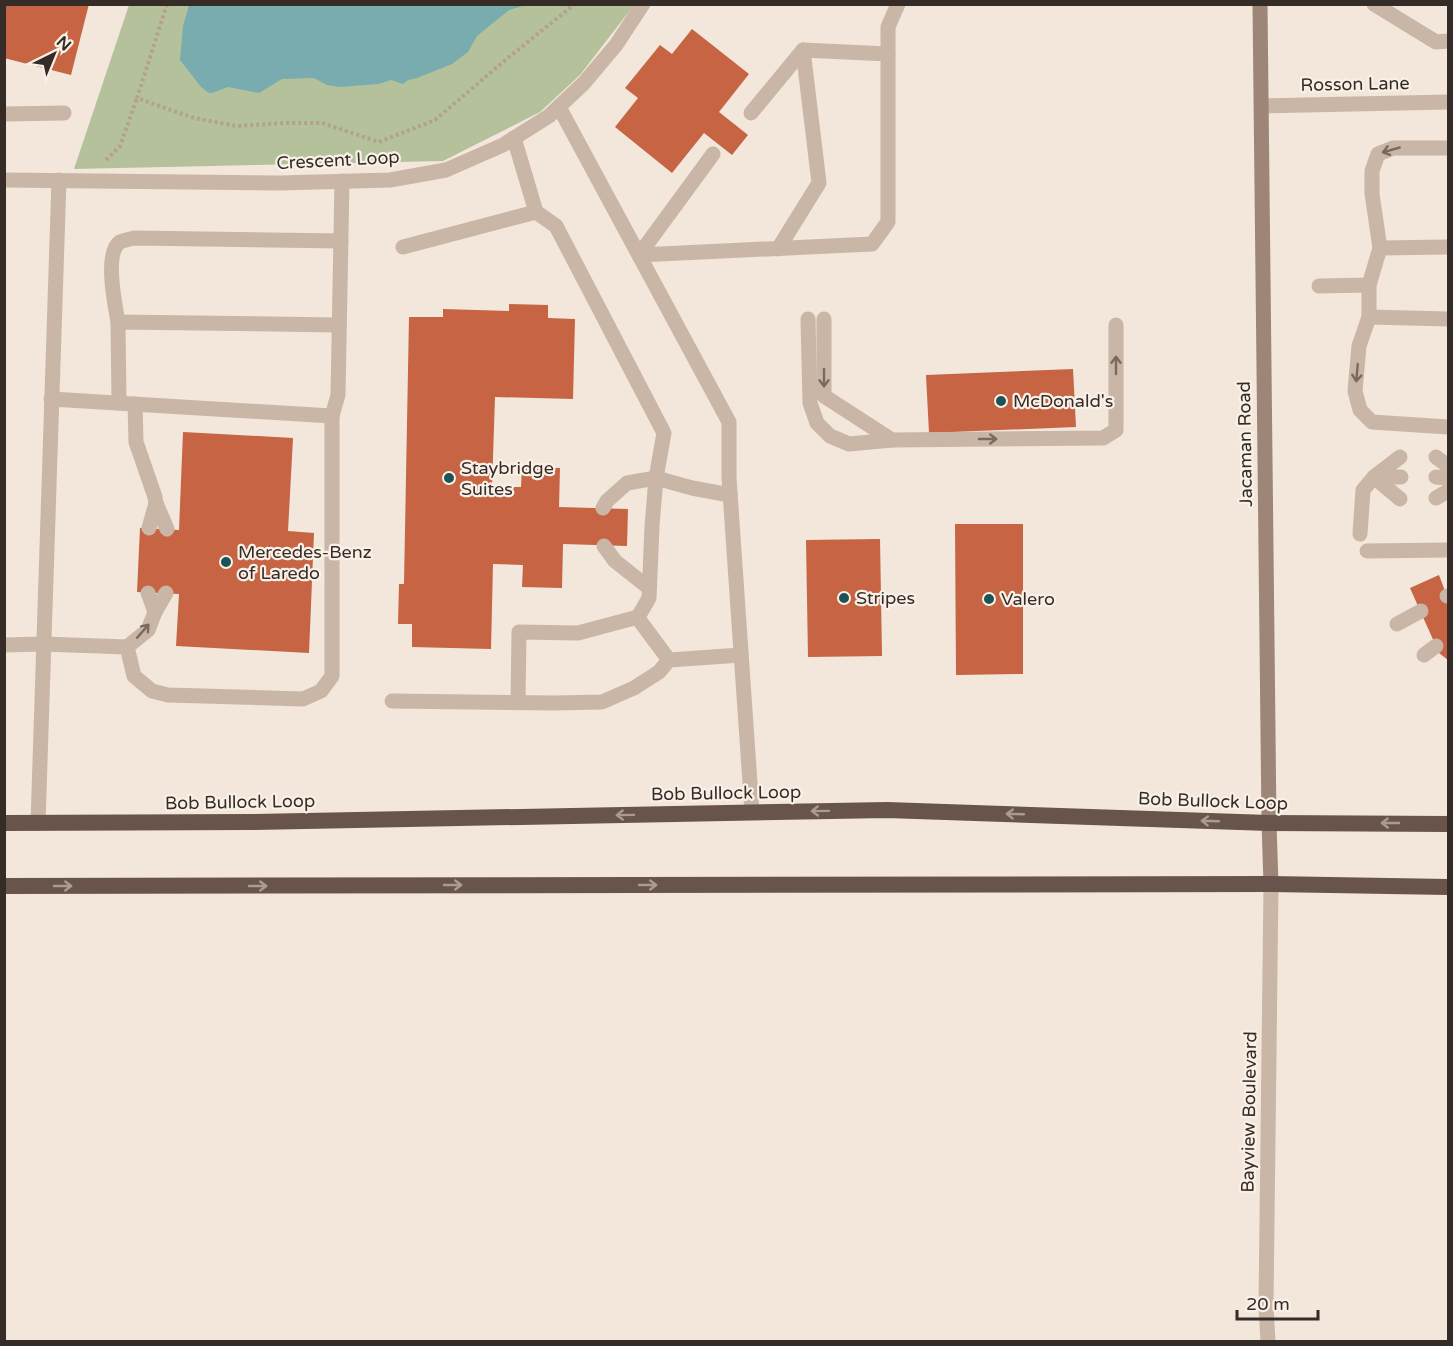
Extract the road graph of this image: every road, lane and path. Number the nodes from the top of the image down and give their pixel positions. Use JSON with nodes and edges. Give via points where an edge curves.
{"nodes":[{"id":1,"x":167,"y":4,"type":"edge"},
{"id":2,"x":574,"y":4,"type":"edge"},
{"id":3,"x":644,"y":4,"type":"edge"},
{"id":4,"x":898,"y":4,"type":"edge"},
{"id":5,"x":1260,"y":4,"type":"edge"},
{"id":6,"x":1374,"y":4,"type":"edge"},
{"id":7,"x":1449,"y":41,"type":"edge"},
{"id":8,"x":803,"y":50,"type":"junction"},
{"id":9,"x":888,"y":54,"type":"junction"},
{"id":10,"x":137,"y":98,"type":"junction"},
{"id":11,"x":1449,"y":102,"type":"edge"},
{"id":12,"x":1262,"y":106,"type":"junction"},
{"id":13,"x":559,"y":107,"type":"junction"},
{"id":14,"x":64,"y":113,"type":"dead end"},
{"id":15,"x":751,"y":113,"type":"dead end"},
{"id":16,"x":4,"y":114,"type":"edge"},
{"id":17,"x":514,"y":138,"type":"junction"},
{"id":18,"x":1449,"y":148,"type":"edge"},
{"id":19,"x":713,"y":154,"type":"dead end"},
{"id":20,"x":4,"y":180,"type":"edge"},
{"id":21,"x":59,"y":180,"type":"junction"},
{"id":22,"x":85,"y":180,"type":"junction"},
{"id":23,"x":342,"y":181,"type":"junction"},
{"id":24,"x":536,"y":212,"type":"junction"},
{"id":25,"x":341,"y":241,"type":"junction"},
{"id":26,"x":1449,"y":246,"type":"edge"},
{"id":27,"x":403,"y":248,"type":"dead end"},
{"id":28,"x":1380,"y":248,"type":"junction"},
{"id":29,"x":778,"y":249,"type":"junction"},
{"id":30,"x":639,"y":255,"type":"junction"},
{"id":31,"x":1369,"y":285,"type":"junction"},
{"id":32,"x":1319,"y":286,"type":"dead end"},
{"id":33,"x":1370,"y":316,"type":"junction"},
{"id":34,"x":808,"y":319,"type":"dead end"},
{"id":35,"x":824,"y":319,"type":"dead end"},
{"id":36,"x":1449,"y":319,"type":"edge"},
{"id":37,"x":118,"y":322,"type":"junction"},
{"id":38,"x":339,"y":325,"type":"junction"},
{"id":39,"x":1116,"y":325,"type":"dead end"},
{"id":40,"x":51,"y":399,"type":"junction"},
{"id":41,"x":119,"y":403,"type":"junction"},
{"id":42,"x":135,"y":404,"type":"junction"},
{"id":43,"x":332,"y":416,"type":"junction"},
{"id":44,"x":1449,"y":427,"type":"edge"},
{"id":45,"x":892,"y":440,"type":"junction"},
{"id":46,"x":1400,"y":458,"type":"dead end"},
{"id":47,"x":1374,"y":477,"type":"junction"},
{"id":48,"x":1401,"y":477,"type":"dead end"},
{"id":49,"x":656,"y":478,"type":"junction"},
{"id":50,"x":730,"y":495,"type":"junction"},
{"id":51,"x":1400,"y":499,"type":"dead end"},
{"id":52,"x":155,"y":500,"type":"junction"},
{"id":53,"x":603,"y":508,"type":"dead end"},
{"id":54,"x":149,"y":528,"type":"dead end"},
{"id":55,"x":167,"y":529,"type":"dead end"},
{"id":56,"x":1360,"y":534,"type":"dead end"},
{"id":57,"x":604,"y":546,"type":"dead end"},
{"id":58,"x":1449,"y":550,"type":"edge"},
{"id":59,"x":1367,"y":551,"type":"dead end"},
{"id":60,"x":649,"y":588,"type":"junction"},
{"id":61,"x":148,"y":593,"type":"dead end"},
{"id":62,"x":166,"y":594,"type":"dead end"},
{"id":63,"x":1421,"y":611,"type":"dead end"},
{"id":64,"x":155,"y":612,"type":"junction"},
{"id":65,"x":636,"y":617,"type":"junction"},
{"id":66,"x":1397,"y":624,"type":"dead end"},
{"id":67,"x":43,"y":644,"type":"junction"},
{"id":68,"x":4,"y":645,"type":"edge"},
{"id":69,"x":127,"y":647,"type":"junction"},
{"id":70,"x":741,"y":655,"type":"junction"},
{"id":71,"x":669,"y":660,"type":"junction"},
{"id":72,"x":392,"y":701,"type":"dead end"},
{"id":73,"x":518,"y":702,"type":"junction"},
{"id":74,"x":752,"y":812,"type":"junction"},
{"id":75,"x":4,"y":823,"type":"edge"},
{"id":76,"x":38,"y":823,"type":"junction"},
{"id":77,"x":1269,"y":823,"type":"junction"},
{"id":78,"x":1449,"y":824,"type":"edge"},
{"id":79,"x":1271,"y":884,"type":"junction"},
{"id":80,"x":4,"y":886,"type":"edge"},
{"id":81,"x":1449,"y":887,"type":"edge"},
{"id":82,"x":1268,"y":1341,"type":"edge"}],
"edges":[{"from":1,"to":10,"type":"path"},
{"from":2,"to":10,"type":"path","via":[[435,120],[379,142],[322,123],[237,126],[194,118]]},
{"from":3,"to":13,"type":"street","name":"Crescent Loop","via":[[616,45]]},
{"from":4,"to":9,"type":"street","via":[[888,27]]},
{"from":5,"to":12,"type":"main road","name":"Jacaman Road"},
{"from":6,"to":7,"type":"street","via":[[1436,42]]},
{"from":8,"to":9,"type":"street"},
{"from":8,"to":15,"type":"street"},
{"from":8,"to":29,"type":"street","via":[[819,183]]},
{"from":9,"to":29,"type":"street","via":[[888,222],[872,243]]},
{"from":10,"to":22,"type":"path","via":[[120,146]]},
{"from":11,"to":12,"type":"street","name":"Rosson Lane"},
{"from":12,"to":77,"type":"main road","name":"Jacaman Road"},
{"from":13,"to":17,"type":"street","name":"Crescent Loop"},
{"from":13,"to":30,"type":"street"},
{"from":14,"to":16,"type":"street"},
{"from":17,"to":23,"type":"street","name":"Crescent Loop","via":[[446,170],[390,180]]},
{"from":17,"to":24,"type":"street"},
{"from":18,"to":28,"type":"street","one_way":true,"via":[[1393,148],[1378,154],[1372,171],[1372,194]]},
{"from":19,"to":30,"type":"street"},
{"from":20,"to":21,"type":"street","name":"Crescent Loop"},
{"from":21,"to":22,"type":"street","name":"Crescent Loop"},
{"from":21,"to":40,"type":"street"},
{"from":22,"to":23,"type":"street","name":"Crescent Loop"},
{"from":23,"to":25,"type":"street"},
{"from":24,"to":27,"type":"street"},
{"from":24,"to":49,"type":"street","via":[[556,226],[664,433]]},
{"from":25,"to":37,"type":"street","via":[[134,238],[120,242],[113,251],[112,284]]},
{"from":25,"to":38,"type":"street"},
{"from":26,"to":28,"type":"street"},
{"from":28,"to":31,"type":"street"},
{"from":29,"to":30,"type":"street"},
{"from":30,"to":50,"type":"street","via":[[729,422]]},
{"from":31,"to":32,"type":"street"},
{"from":31,"to":33,"type":"street"},
{"from":33,"to":36,"type":"street"},
{"from":33,"to":44,"type":"street","one_way":true,"via":[[1359,346],[1355,391],[1360,410],[1372,422]]},
{"from":34,"to":45,"type":"street","via":[[810,403],[817,423],[831,436],[849,444]]},
{"from":35,"to":45,"type":"street","one_way":true,"via":[[824,396]]},
{"from":37,"to":38,"type":"street"},
{"from":37,"to":41,"type":"street"},
{"from":38,"to":43,"type":"street","via":[[338,395]]},
{"from":45,"to":39,"type":"street","one_way":true,"via":[[1103,438],[1116,429]]},
{"from":40,"to":41,"type":"street"},
{"from":40,"to":67,"type":"street"},
{"from":41,"to":42,"type":"street"},
{"from":42,"to":43,"type":"street"},
{"from":42,"to":52,"type":"street","via":[[136,442]]},
{"from":43,"to":69,"type":"street","via":[[332,676],[321,692],[303,699],[168,695],[152,691],[134,676]]},
{"from":46,"to":47,"type":"street"},
{"from":47,"to":48,"type":"street"},
{"from":47,"to":51,"type":"street"},
{"from":47,"to":56,"type":"street","via":[[1363,490]]},
{"from":49,"to":50,"type":"street"},
{"from":49,"to":53,"type":"street","via":[[627,483]]},
{"from":49,"to":60,"type":"street"},
{"from":50,"to":70,"type":"street"},
{"from":52,"to":54,"type":"street"},
{"from":52,"to":55,"type":"street"},
{"from":57,"to":60,"type":"street","via":[[615,561]]},
{"from":58,"to":59,"type":"street"},
{"from":60,"to":65,"type":"street","via":[[650,598]]},
{"from":61,"to":64,"type":"street"},
{"from":62,"to":64,"type":"street"},
{"from":63,"to":66,"type":"street"},
{"from":69,"to":64,"type":"street","one_way":true,"via":[[148,630]]},
{"from":65,"to":71,"type":"street"},
{"from":65,"to":73,"type":"street","via":[[578,633],[519,632]]},
{"from":67,"to":68,"type":"street"},
{"from":67,"to":69,"type":"street"},
{"from":67,"to":76,"type":"street"},
{"from":70,"to":71,"type":"street"},
{"from":70,"to":74,"type":"street"},
{"from":71,"to":73,"type":"street","via":[[659,672],[634,688],[602,702]]},
{"from":72,"to":73,"type":"street"},
{"from":74,"to":76,"type":"highway","name":"Bob Bullock Loop","one_way":true},
{"from":77,"to":74,"type":"highway","name":"Bob Bullock Loop","one_way":true,"via":[[887,810]]},
{"from":75,"to":76,"type":"highway","name":"Bob Bullock Loop"},
{"from":78,"to":77,"type":"highway","name":"Bob Bullock Loop","one_way":true},
{"from":77,"to":79,"type":"main road","name":"Jacaman Road"},
{"from":80,"to":79,"type":"highway","one_way":true},
{"from":79,"to":81,"type":"highway"},
{"from":79,"to":82,"type":"street","name":"Bayview Boulevard"}]}
